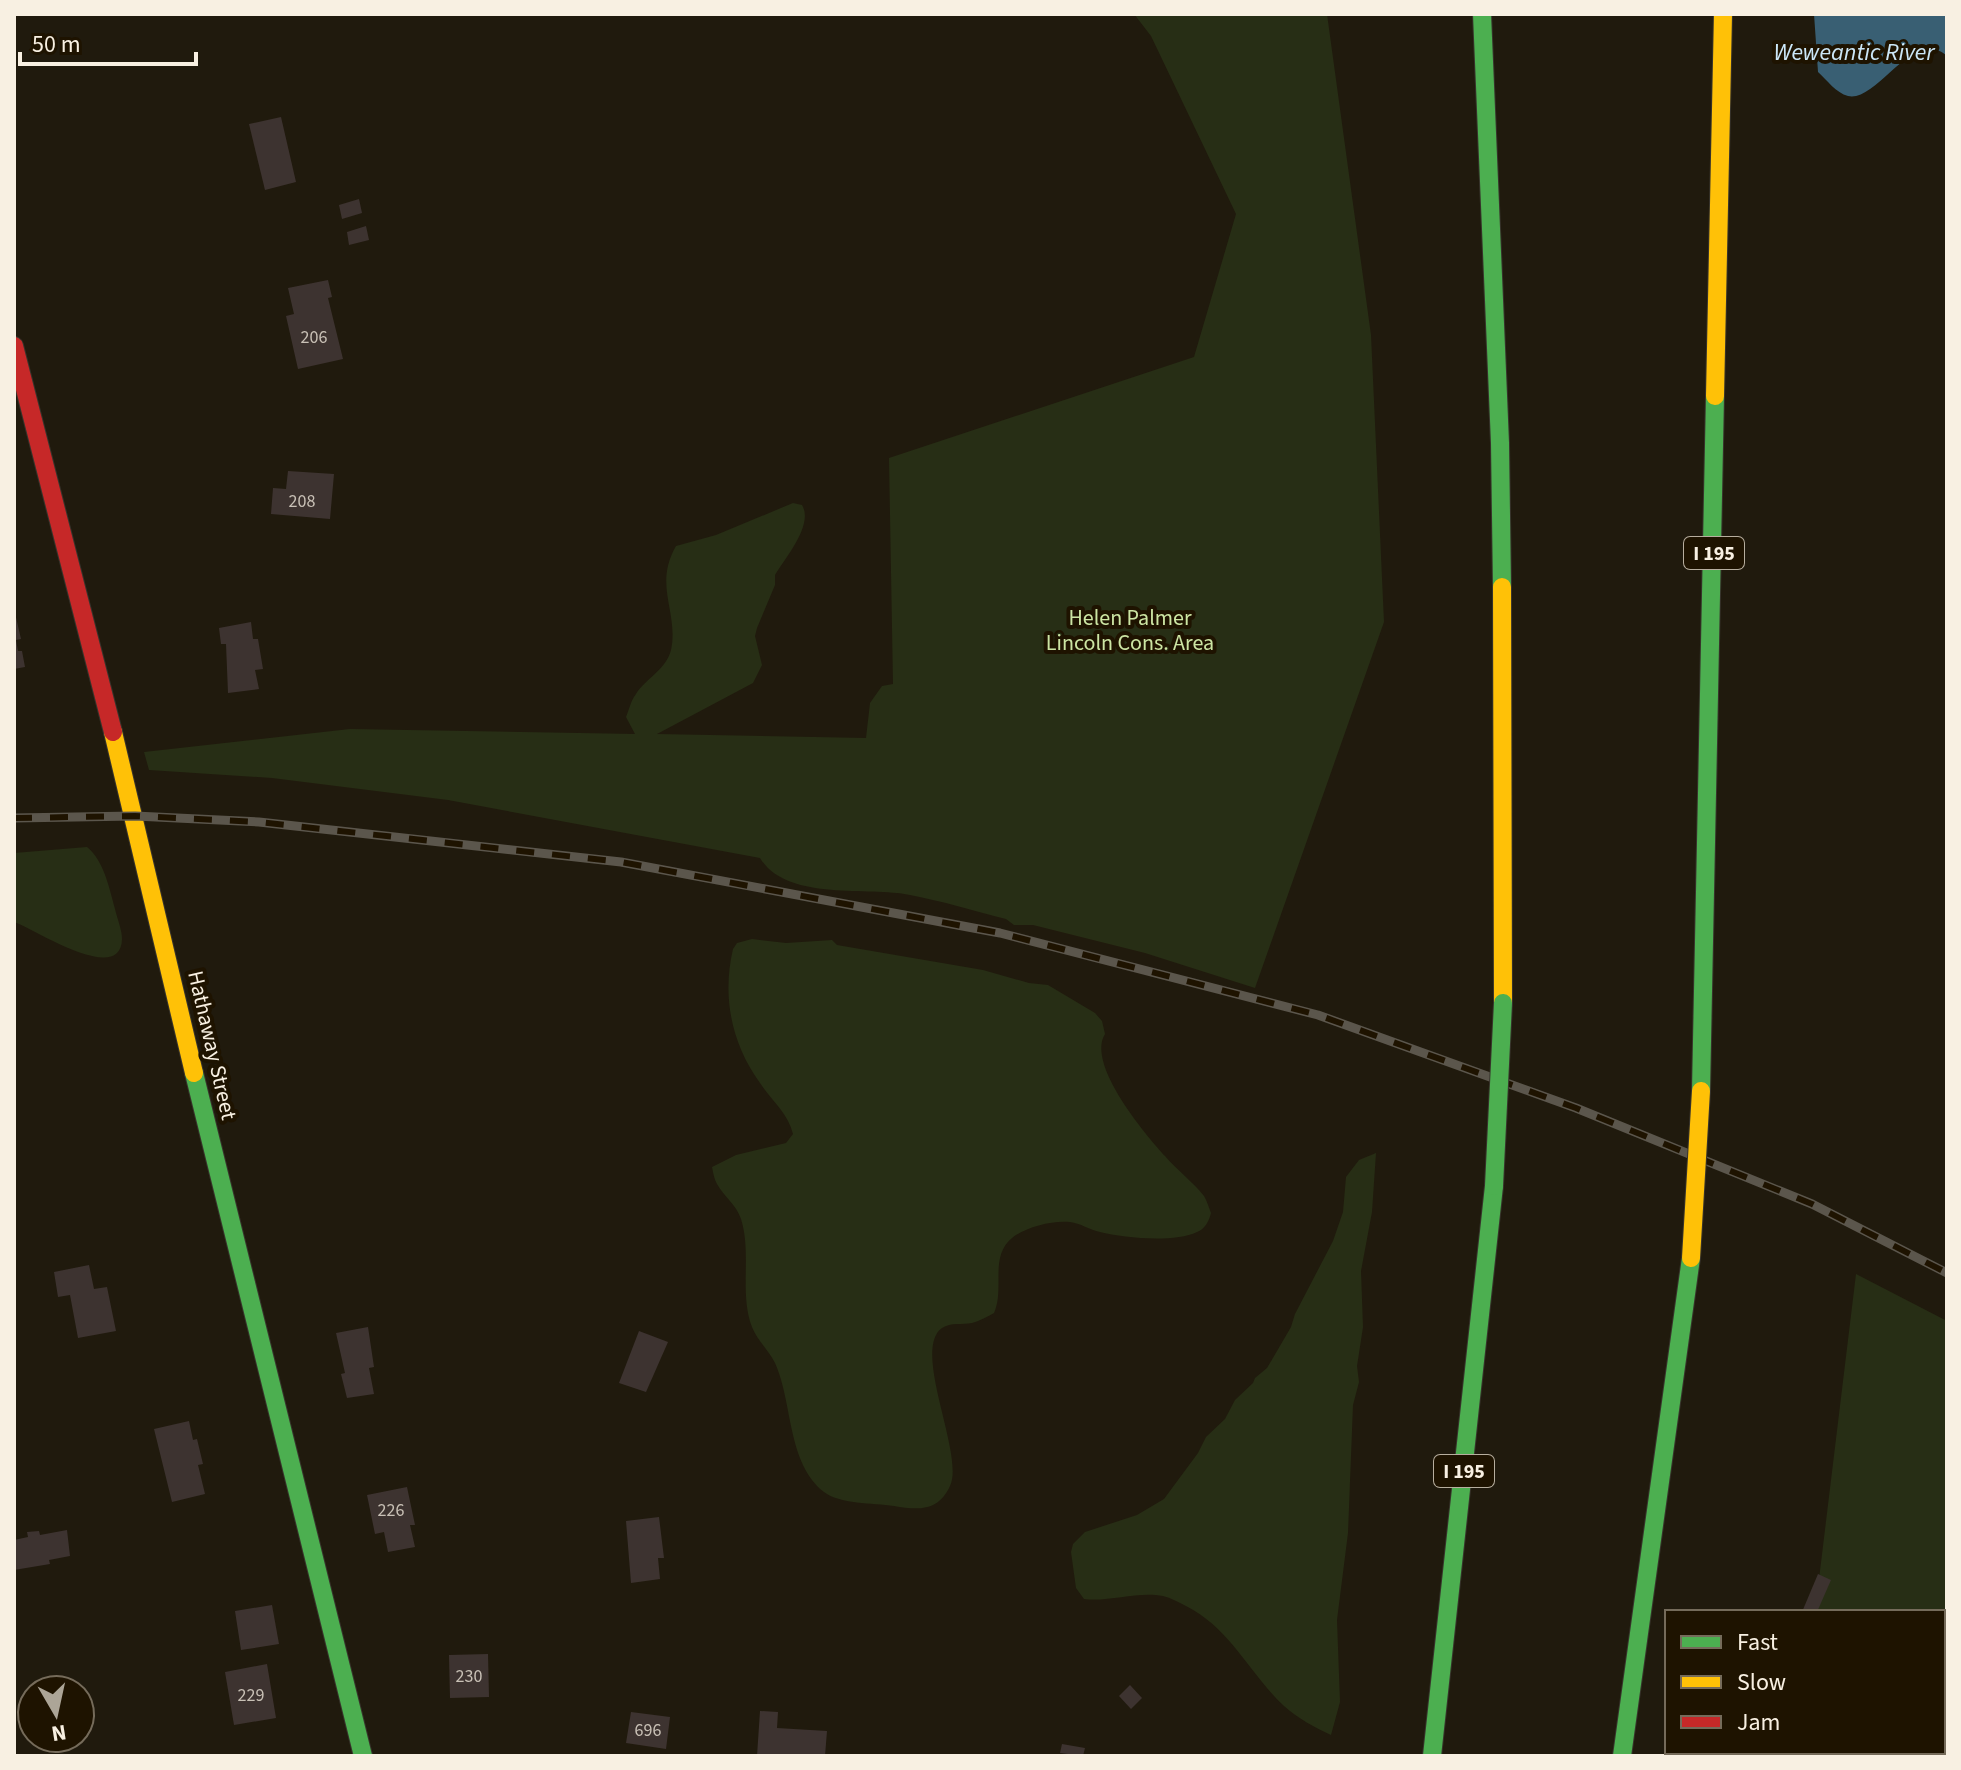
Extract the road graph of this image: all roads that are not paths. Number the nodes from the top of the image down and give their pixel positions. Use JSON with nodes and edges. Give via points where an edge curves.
{"nodes":[{"id":1,"x":1482,"y":14,"type":"edge"},
{"id":2,"x":1723,"y":14,"type":"edge"},
{"id":3,"x":14,"y":346,"type":"edge"},
{"id":4,"x":363,"y":1756,"type":"edge"},
{"id":5,"x":1432,"y":1756,"type":"edge"},
{"id":6,"x":1622,"y":1756,"type":"edge"}],
"edges":[{"from":1,"to":5,"type":"main road","number":"I 195","bridge":true,"via":[[1500,443],[1503,1003],[1494,1186]]},
{"from":2,"to":6,"type":"main road","number":"I 195","bridge":true,"via":[[1701,1091],[1691,1258]]},
{"from":3,"to":4,"type":"main road","name":"Hathaway Street","via":[[135,816],[223,1199]]}]}
